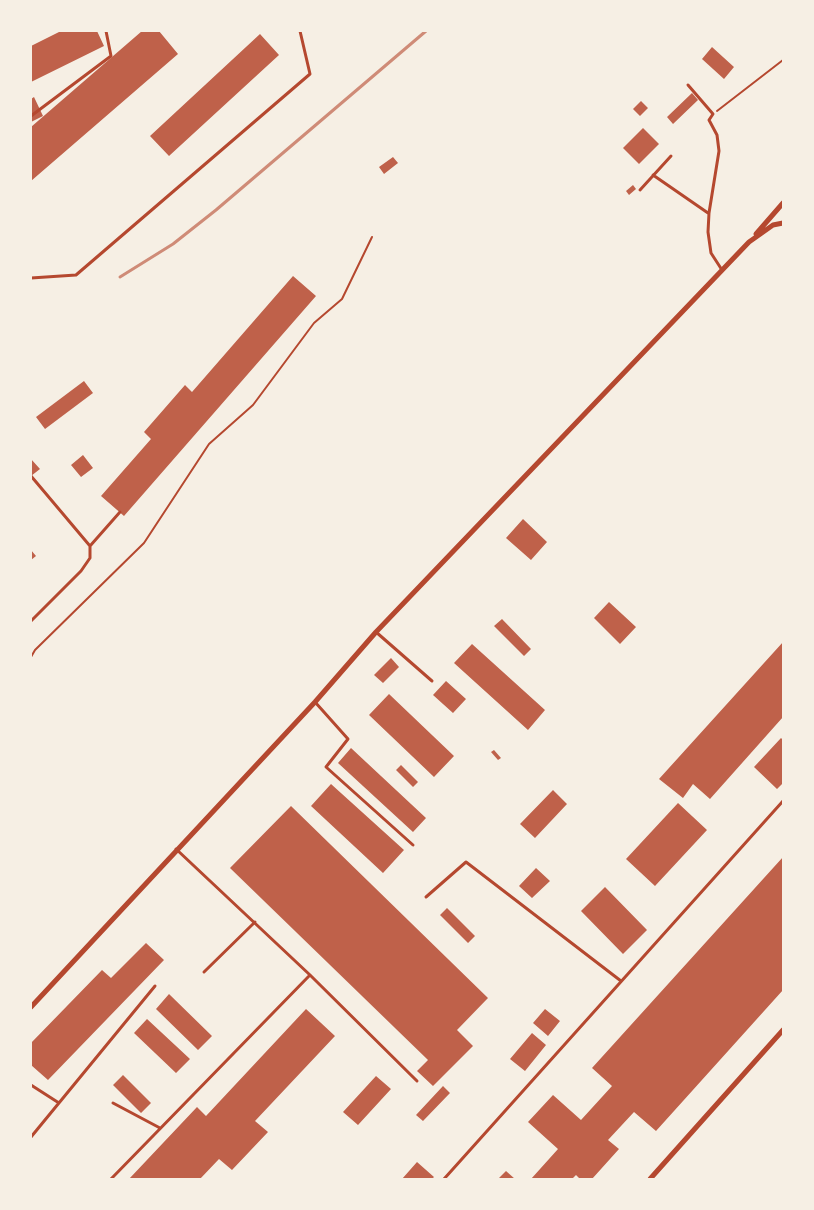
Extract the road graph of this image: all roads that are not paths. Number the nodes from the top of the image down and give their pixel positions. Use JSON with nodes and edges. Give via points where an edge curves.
{"nodes":[{"id":1,"x":106,"y":31,"type":"edge"},
{"id":2,"x":300,"y":31,"type":"edge"},
{"id":3,"x":688,"y":85,"type":"dead end"},
{"id":4,"x":31,"y":116,"type":"edge"},
{"id":5,"x":671,"y":156,"type":"dead end"},
{"id":6,"x":653,"y":175,"type":"junction"},
{"id":7,"x":640,"y":190,"type":"dead end"},
{"id":8,"x":783,"y":204,"type":"edge"},
{"id":9,"x":709,"y":213,"type":"junction"},
{"id":10,"x":783,"y":223,"type":"edge"},
{"id":11,"x":749,"y":242,"type":"junction"},
{"id":12,"x":723,"y":270,"type":"junction"},
{"id":13,"x":31,"y":278,"type":"edge"},
{"id":14,"x":31,"y":476,"type":"edge"},
{"id":15,"x":120,"y":512,"type":"dead end"},
{"id":16,"x":90,"y":546,"type":"junction"},
{"id":17,"x":31,"y":621,"type":"edge"},
{"id":18,"x":376,"y":632,"type":"junction"},
{"id":19,"x":432,"y":681,"type":"dead end"},
{"id":20,"x":315,"y":702,"type":"junction"},
{"id":21,"x":783,"y":801,"type":"edge"},
{"id":22,"x":413,"y":845,"type":"dead end"},
{"id":23,"x":176,"y":849,"type":"junction"},
{"id":24,"x":426,"y":897,"type":"dead end"},
{"id":25,"x":254,"y":922,"type":"junction"},
{"id":26,"x":204,"y":972,"type":"dead end"},
{"id":27,"x":310,"y":975,"type":"junction"},
{"id":28,"x":621,"y":981,"type":"junction"},
{"id":29,"x":154,"y":986,"type":"dead end"},
{"id":30,"x":31,"y":1007,"type":"edge"},
{"id":31,"x":783,"y":1030,"type":"edge"},
{"id":32,"x":417,"y":1081,"type":"dead end"},
{"id":33,"x":31,"y":1084,"type":"edge"},
{"id":34,"x":59,"y":1103,"type":"junction"},
{"id":35,"x":113,"y":1103,"type":"dead end"},
{"id":36,"x":160,"y":1128,"type":"junction"},
{"id":37,"x":31,"y":1137,"type":"edge"},
{"id":38,"x":111,"y":1179,"type":"edge"},
{"id":39,"x":444,"y":1179,"type":"edge"},
{"id":40,"x":650,"y":1179,"type":"edge"}],
"edges":[{"from":1,"to":4,"type":"lane","via":[[111,56]]},
{"from":2,"to":13,"type":"lane","via":[[310,74],[76,275]]},
{"from":3,"to":9,"type":"lane","via":[[713,114],[709,120],[717,135],[718,151]]},
{"from":5,"to":6,"type":"lane"},
{"from":6,"to":7,"type":"lane"},
{"from":6,"to":9,"type":"lane"},
{"from":8,"to":11,"type":"street"},
{"from":9,"to":12,"type":"lane","via":[[711,253]]},
{"from":10,"to":11,"type":"street","via":[[773,225]]},
{"from":11,"to":12,"type":"street"},
{"from":12,"to":18,"type":"street"},
{"from":14,"to":16,"type":"lane"},
{"from":15,"to":16,"type":"lane"},
{"from":16,"to":17,"type":"lane","via":[[90,558],[81,571]]},
{"from":18,"to":19,"type":"lane"},
{"from":18,"to":20,"type":"street"},
{"from":20,"to":22,"type":"lane","via":[[348,739],[326,767]]},
{"from":20,"to":23,"type":"street"},
{"from":21,"to":28,"type":"lane"},
{"from":23,"to":25,"type":"lane"},
{"from":23,"to":30,"type":"street"},
{"from":24,"to":28,"type":"lane","via":[[466,862]]},
{"from":25,"to":26,"type":"lane"},
{"from":25,"to":27,"type":"lane"},
{"from":27,"to":32,"type":"lane"},
{"from":27,"to":36,"type":"lane"},
{"from":28,"to":39,"type":"lane"},
{"from":29,"to":34,"type":"lane"},
{"from":31,"to":40,"type":"street"},
{"from":33,"to":34,"type":"lane"},
{"from":34,"to":37,"type":"lane"},
{"from":35,"to":36,"type":"lane"},
{"from":36,"to":38,"type":"lane"}]}
